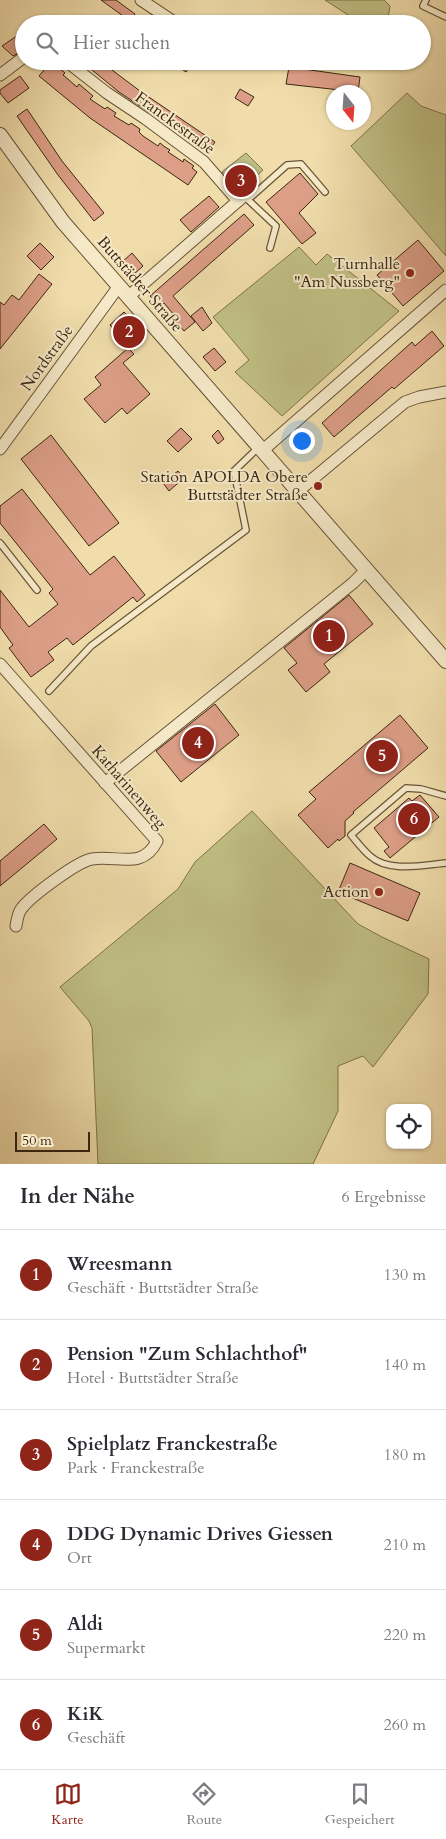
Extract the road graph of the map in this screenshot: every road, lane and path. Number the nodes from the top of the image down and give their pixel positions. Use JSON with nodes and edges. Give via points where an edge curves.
{"nodes":[{"id":1,"x":141,"y":0,"type":"edge"},
{"id":2,"x":426,"y":0,"type":"edge"},
{"id":3,"x":164,"y":15,"type":"edge"},
{"id":4,"x":446,"y":17,"type":"edge"},
{"id":5,"x":15,"y":64,"type":"edge"},
{"id":6,"x":77,"y":70,"type":"edge"},
{"id":7,"x":0,"y":75,"type":"edge"},
{"id":8,"x":0,"y":134,"type":"edge"},
{"id":9,"x":325,"y":192,"type":"dead end"},
{"id":10,"x":243,"y":197,"type":"junction"},
{"id":11,"x":270,"y":248,"type":"dead end"},
{"id":12,"x":446,"y":290,"type":"edge"},
{"id":13,"x":124,"y":292,"type":"junction"},
{"id":14,"x":446,"y":392,"type":"edge"},
{"id":15,"x":0,"y":449,"type":"edge"},
{"id":16,"x":260,"y":449,"type":"junction"},
{"id":17,"x":298,"y":492,"type":"junction"},
{"id":18,"x":0,"y":543,"type":"edge"},
{"id":19,"x":366,"y":570,"type":"junction"},
{"id":20,"x":37,"y":590,"type":"dead end"},
{"id":21,"x":446,"y":661,"type":"edge"},
{"id":22,"x":0,"y":664,"type":"edge"},
{"id":23,"x":49,"y":691,"type":"dead end"},
{"id":24,"x":105,"y":783,"type":"junction"},
{"id":25,"x":446,"y":796,"type":"edge"},
{"id":26,"x":446,"y":863,"type":"edge"},
{"id":27,"x":16,"y":926,"type":"dead end"}],
"edges":[{"from":1,"to":3,"type":"street"},
{"from":2,"to":4,"type":"lane","via":[[423,6]]},
{"from":5,"to":7,"type":"street"},
{"from":6,"to":10,"type":"street","name":"Franckestraße","via":[[204,162]]},
{"from":8,"to":13,"type":"street","name":"Buttstädter Straße","via":[[56,214]]},
{"from":9,"to":10,"type":"lane","via":[[301,164],[287,165],[251,197]]},
{"from":10,"to":11,"type":"lane","via":[[276,226]]},
{"from":10,"to":13,"type":"street"},
{"from":12,"to":16,"type":"street"},
{"from":13,"to":15,"type":"street","name":"Nordstraße"},
{"from":13,"to":16,"type":"street","name":"Buttstädter Straße"},
{"from":14,"to":17,"type":"street","via":[[419,396],[405,402]]},
{"from":16,"to":17,"type":"street","name":"Buttstädter Straße"},
{"from":16,"to":23,"type":"lane","via":[[234,470],[246,530],[91,646]]},
{"from":17,"to":19,"type":"street","name":"Buttstädter Straße"},
{"from":18,"to":20,"type":"lane"},
{"from":19,"to":21,"type":"street","name":"Buttstädter Straße"},
{"from":19,"to":24,"type":"street"},
{"from":22,"to":24,"type":"street","name":"Katharinenweg"},
{"from":24,"to":27,"type":"street","name":"Katharinenweg","via":[[157,841],[153,849],[136,860],[91,859],[79,863],[21,908]]},
{"from":25,"to":26,"type":"lane","via":[[421,788],[406,788],[351,835],[370,857],[381,863],[398,866]]}]}
